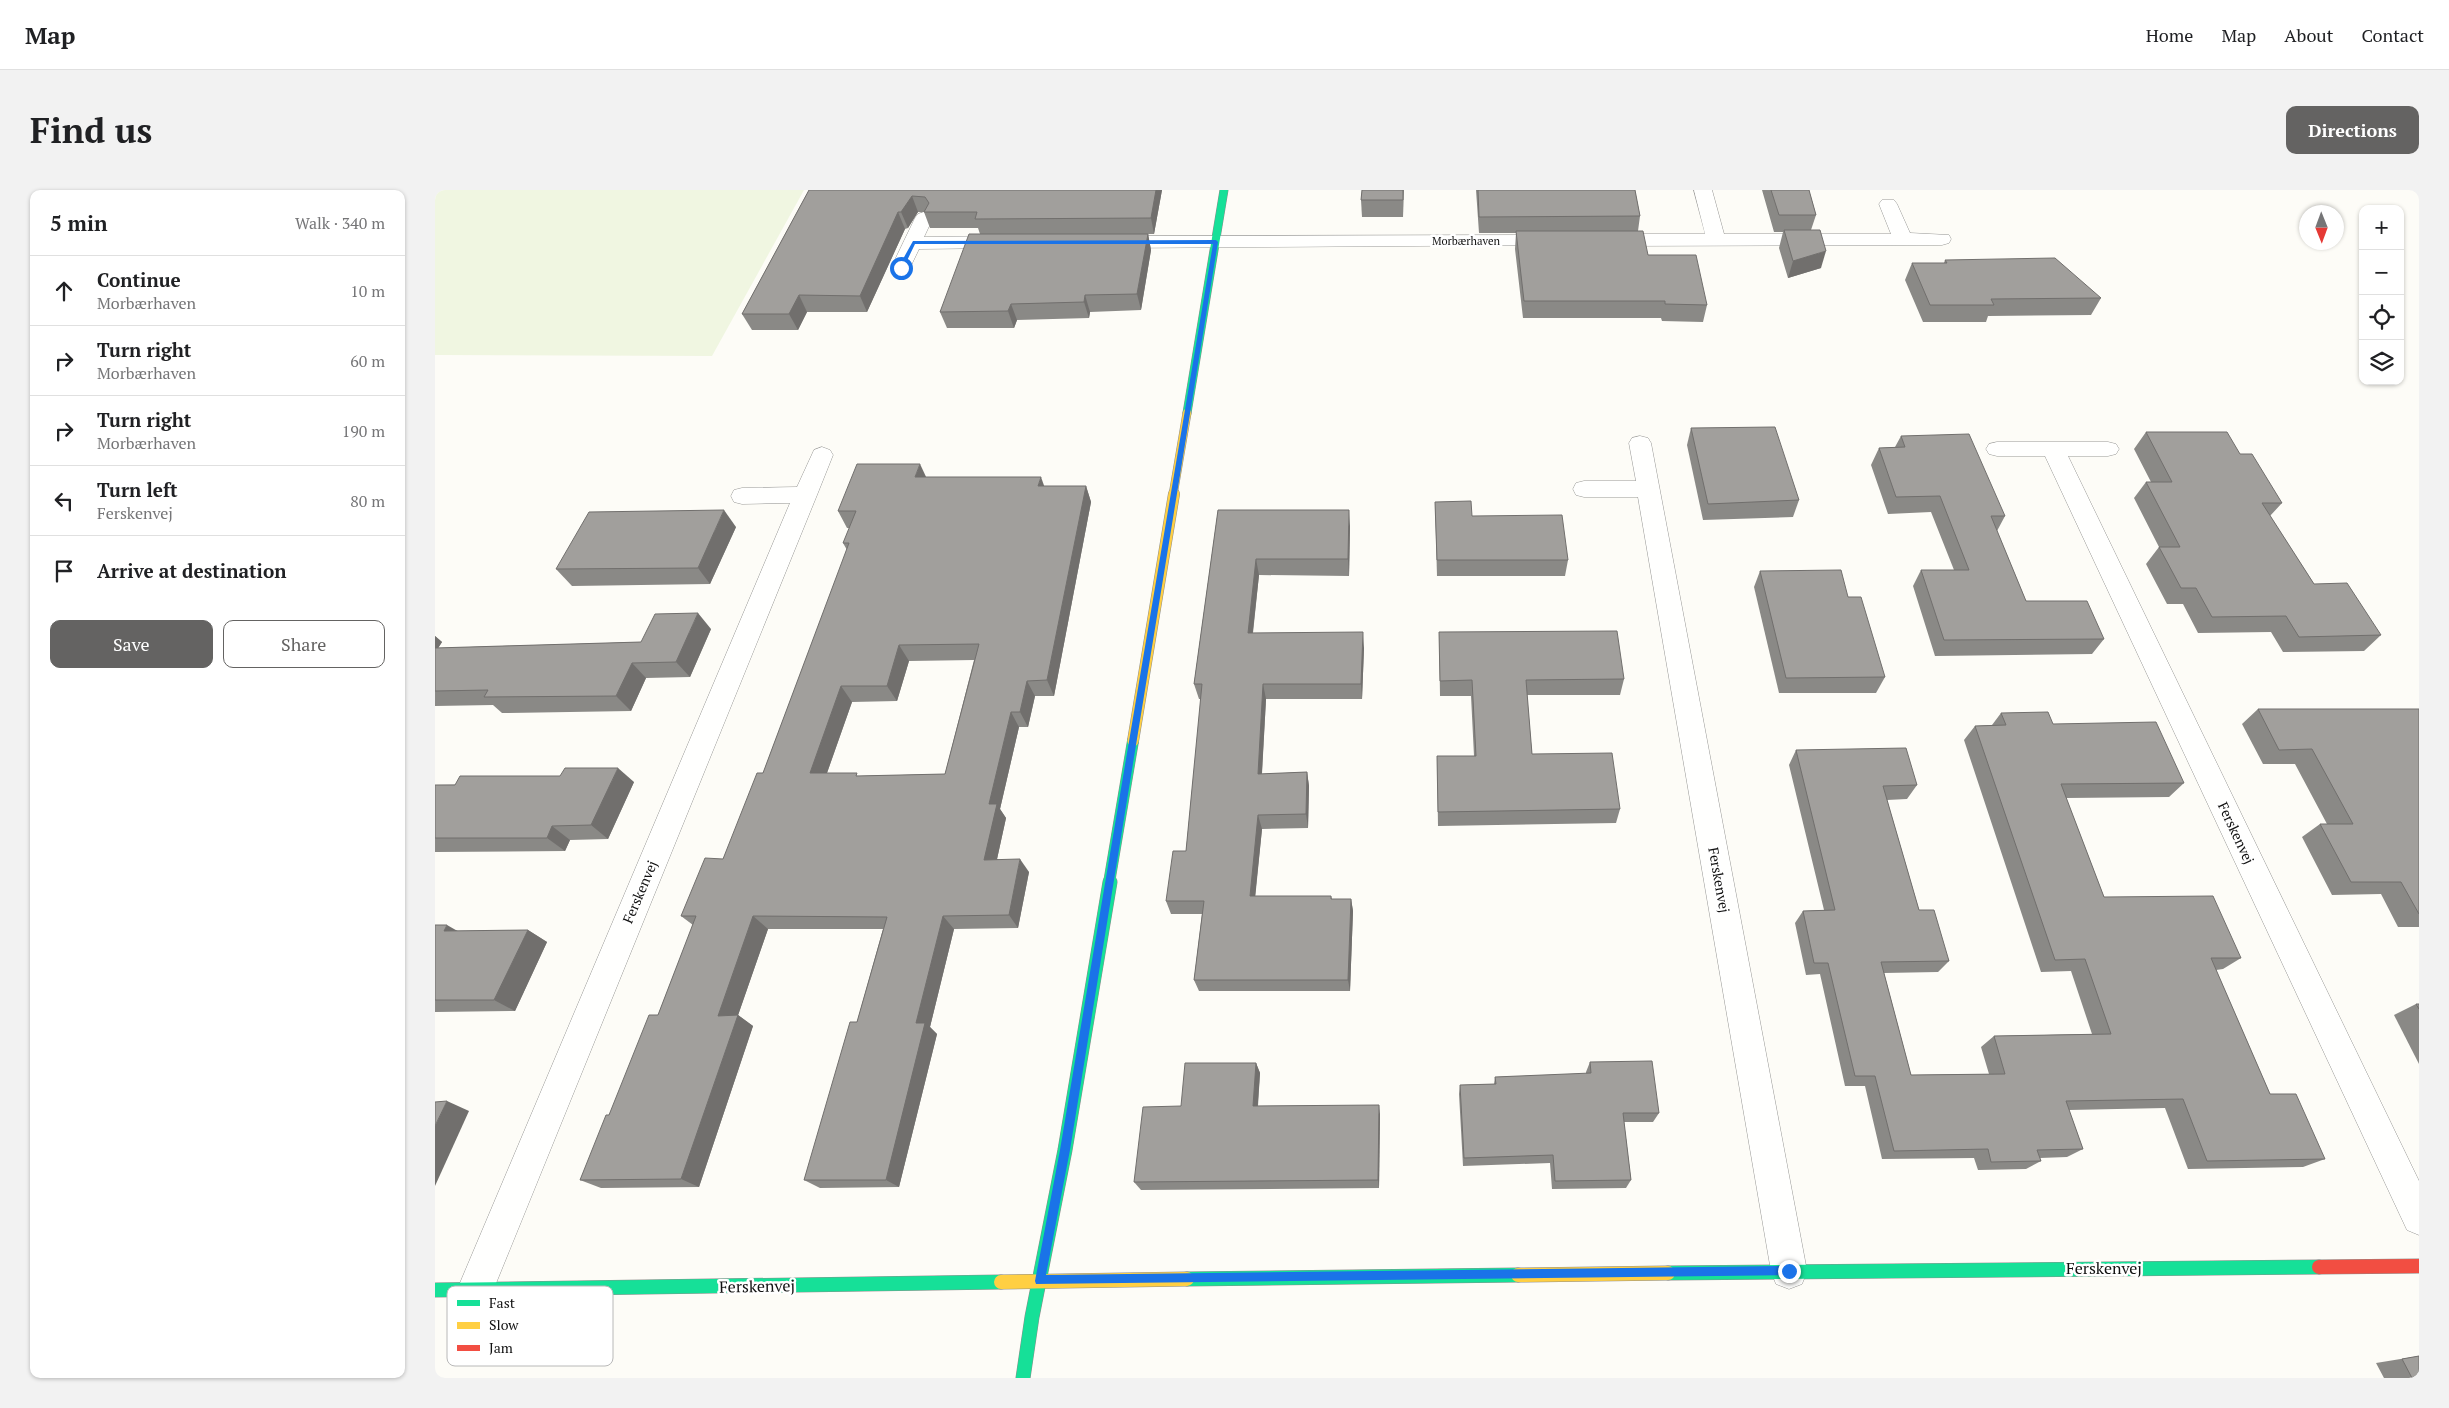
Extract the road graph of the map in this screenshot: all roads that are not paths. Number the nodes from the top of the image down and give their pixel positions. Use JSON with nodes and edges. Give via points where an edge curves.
{"nodes":[{"id":1,"x":1225,"y":190,"type":"edge"},
{"id":2,"x":1703,"y":190,"type":"edge"},
{"id":3,"x":1888,"y":204,"type":"dead end"},
{"id":4,"x":924,"y":218,"type":"edge"},
{"id":5,"x":1903,"y":239,"type":"junction"},
{"id":6,"x":1942,"y":239,"type":"dead end"},
{"id":7,"x":1569,"y":240,"type":"edge"},
{"id":8,"x":1589,"y":240,"type":"edge"},
{"id":9,"x":1716,"y":240,"type":"junction"},
{"id":10,"x":1020,"y":242,"type":"edge"},
{"id":11,"x":1099,"y":242,"type":"edge"},
{"id":12,"x":1216,"y":242,"type":"junction"},
{"id":13,"x":913,"y":243,"type":"junction"},
{"id":14,"x":901,"y":268,"type":"dead end"},
{"id":15,"x":1640,"y":443,"type":"dead end"},
{"id":16,"x":1997,"y":449,"type":"dead end"},
{"id":17,"x":2053,"y":449,"type":"junction"},
{"id":18,"x":2108,"y":449,"type":"dead end"},
{"id":19,"x":822,"y":455,"type":"dead end"},
{"id":20,"x":1584,"y":489,"type":"dead end"},
{"id":21,"x":1648,"y":489,"type":"junction"},
{"id":22,"x":806,"y":495,"type":"junction"},
{"id":23,"x":742,"y":496,"type":"dead end"},
{"id":24,"x":2419,"y":1218,"type":"edge"},
{"id":25,"x":2419,"y":1266,"type":"edge"},
{"id":26,"x":1789,"y":1271,"type":"junction"},
{"id":27,"x":1040,"y":1281,"type":"junction"},
{"id":28,"x":477,"y":1286,"type":"edge"},
{"id":29,"x":613,"y":1288,"type":"edge"},
{"id":30,"x":1023,"y":1378,"type":"edge"}],
"edges":[{"from":1,"to":12,"type":"street"},
{"from":2,"to":9,"type":"street"},
{"from":3,"to":5,"type":"street"},
{"from":4,"to":13,"type":"street"},
{"from":5,"to":6,"type":"street"},
{"from":5,"to":9,"type":"street"},
{"from":7,"to":12,"type":"street","name":"Morbærhaven"},
{"from":8,"to":9,"type":"street"},
{"from":10,"to":13,"type":"street"},
{"from":11,"to":12,"type":"street","name":"Morbærhaven"},
{"from":12,"to":27,"type":"street","via":[[1065,1150]]},
{"from":13,"to":14,"type":"street"},
{"from":15,"to":21,"type":"street","name":"Ferskenvej"},
{"from":16,"to":17,"type":"street"},
{"from":17,"to":18,"type":"street"},
{"from":17,"to":24,"type":"street","name":"Ferskenvej"},
{"from":19,"to":22,"type":"street","name":"Ferskenvej"},
{"from":20,"to":21,"type":"street"},
{"from":21,"to":26,"type":"street","name":"Ferskenvej"},
{"from":22,"to":23,"type":"street"},
{"from":22,"to":28,"type":"street","name":"Ferskenvej"},
{"from":25,"to":26,"type":"street","name":"Ferskenvej"},
{"from":26,"to":27,"type":"street","name":"Ferskenvej"},
{"from":27,"to":29,"type":"street","name":"Ferskenvej"},
{"from":27,"to":30,"type":"street","via":[[1031,1317]]}]}
